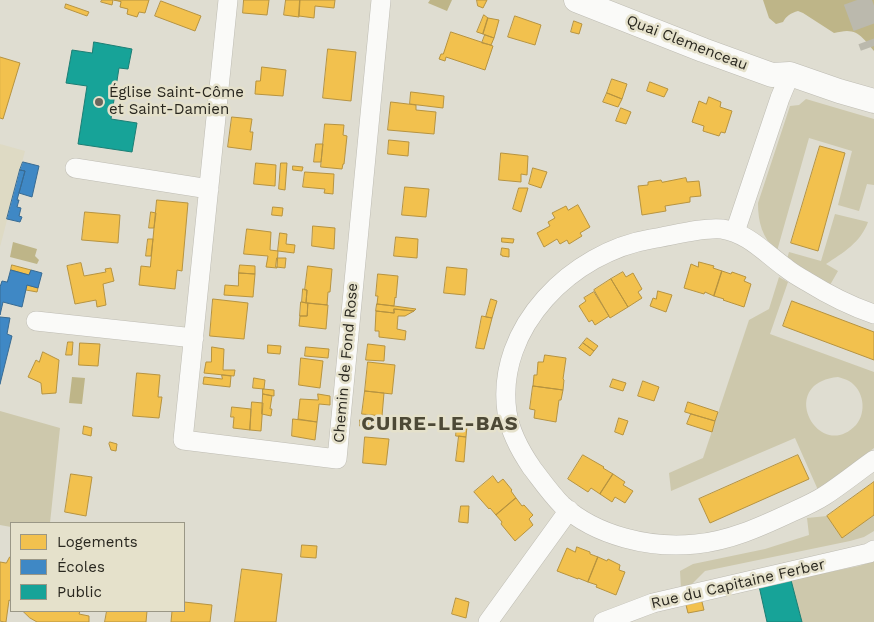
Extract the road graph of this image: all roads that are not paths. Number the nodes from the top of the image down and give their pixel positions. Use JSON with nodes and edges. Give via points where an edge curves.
{"nodes":[{"id":1,"x":228,"y":0,"type":"edge"},
{"id":2,"x":381,"y":0,"type":"edge"},
{"id":3,"x":616,"y":0,"type":"edge"},
{"id":4,"x":583,"y":1,"type":"edge"},
{"id":5,"x":790,"y":74,"type":"junction"},
{"id":6,"x":874,"y":101,"type":"edge"},
{"id":7,"x":76,"y":168,"type":"dead end"},
{"id":8,"x":209,"y":189,"type":"junction"},
{"id":9,"x":735,"y":232,"type":"junction"},
{"id":10,"x":874,"y":314,"type":"edge"},
{"id":11,"x":36,"y":322,"type":"dead end"},
{"id":12,"x":194,"y":338,"type":"junction"},
{"id":13,"x":874,"y":460,"type":"edge"},
{"id":14,"x":569,"y":510,"type":"junction"},
{"id":15,"x":874,"y":550,"type":"edge"},
{"id":16,"x":488,"y":622,"type":"edge"},
{"id":17,"x":603,"y":622,"type":"edge"}],
"edges":[{"from":1,"to":8,"type":"street","name":"Chemin de Fond Rose"},
{"from":2,"to":12,"type":"street","name":"Chemin de Fond Rose","via":[[337,459],[183,440]]},
{"from":3,"to":5,"type":"main road","name":"Quai Clemenceau","via":[[778,62]]},
{"from":4,"to":5,"type":"main road","name":"Quai Clemenceau","via":[[772,75]]},
{"from":5,"to":6,"type":"main road","name":"Quai Clemenceau"},
{"from":5,"to":9,"type":"street"},
{"from":7,"to":8,"type":"street"},
{"from":8,"to":12,"type":"street","name":"Chemin de Fond Rose"},
{"from":9,"to":10,"type":"street","via":[[818,288]]},
{"from":9,"to":14,"type":"street","via":[[704,230],[618,247],[567,278],[528,321],[512,356],[506,394],[507,412],[527,460],[549,491]]},
{"from":11,"to":12,"type":"street"},
{"from":13,"to":14,"type":"street","via":[[824,496],[764,526],[695,544],[659,545],[619,536]]},
{"from":14,"to":16,"type":"street"},
{"from":15,"to":17,"type":"street","name":"Rue du Capitaine Ferber","via":[[653,603]]}]}
